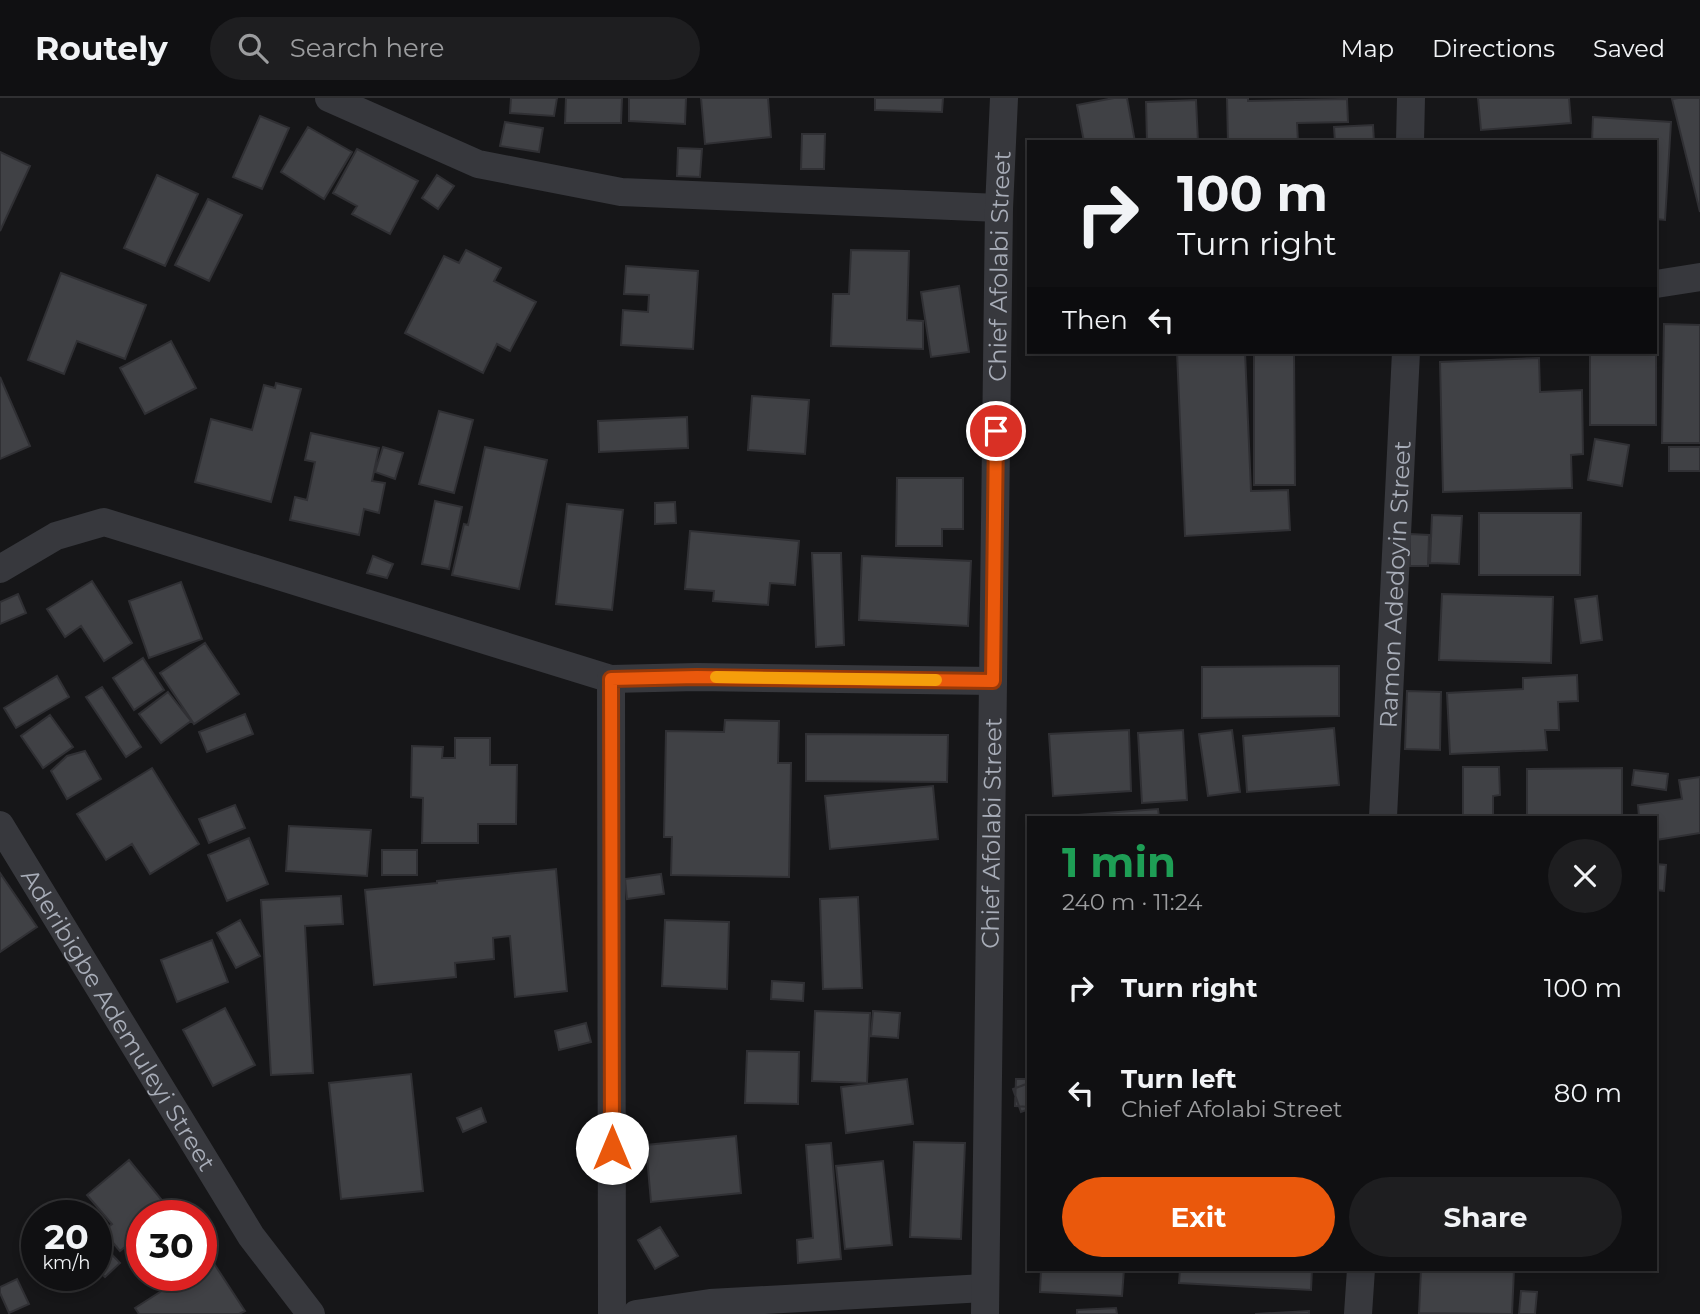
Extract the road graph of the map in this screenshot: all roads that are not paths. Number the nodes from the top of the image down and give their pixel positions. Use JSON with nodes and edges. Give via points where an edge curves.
{"nodes":[{"id":1,"x":329,"y":98,"type":"edge"},
{"id":2,"x":1004,"y":98,"type":"edge"},
{"id":3,"x":1411,"y":98,"type":"edge"},
{"id":4,"x":1410,"y":140,"type":"edge"},
{"id":5,"x":999,"y":208,"type":"junction"},
{"id":6,"x":1700,"y":277,"type":"edge"},
{"id":7,"x":1657,"y":284,"type":"edge"},
{"id":8,"x":1406,"y":354,"type":"edge"},
{"id":9,"x":0,"y":569,"type":"edge"},
{"id":10,"x":611,"y":679,"type":"junction"},
{"id":11,"x":993,"y":681,"type":"junction"},
{"id":12,"x":1383,"y":816,"type":"edge"},
{"id":13,"x":0,"y":825,"type":"edge"},
{"id":14,"x":1361,"y":1271,"type":"edge"},
{"id":15,"x":985,"y":1301,"type":"edge"},
{"id":16,"x":311,"y":1314,"type":"edge"},
{"id":17,"x":612,"y":1314,"type":"edge"},
{"id":18,"x":635,"y":1314,"type":"edge"},
{"id":19,"x":1358,"y":1314,"type":"edge"}],
"edges":[{"from":1,"to":5,"type":"street","via":[[478,164],[621,192]]},
{"from":2,"to":5,"type":"street","name":"Chief Afolabi Street"},
{"from":3,"to":4,"type":"street"},
{"from":5,"to":11,"type":"street","name":"Chief Afolabi Street"},
{"from":6,"to":7,"type":"street"},
{"from":8,"to":12,"type":"street","name":"Ramon Adedoyin Street"},
{"from":9,"to":10,"type":"street","via":[[55,536],[104,522]]},
{"from":10,"to":11,"type":"street"},
{"from":10,"to":17,"type":"street"},
{"from":11,"to":15,"type":"street","name":"Chief Afolabi Street"},
{"from":13,"to":16,"type":"street","name":"Aderibigbe Ademuleyi Street","via":[[251,1236]]},
{"from":14,"to":19,"type":"street"},
{"from":15,"to":18,"type":"street","via":[[709,1303]]}]}
